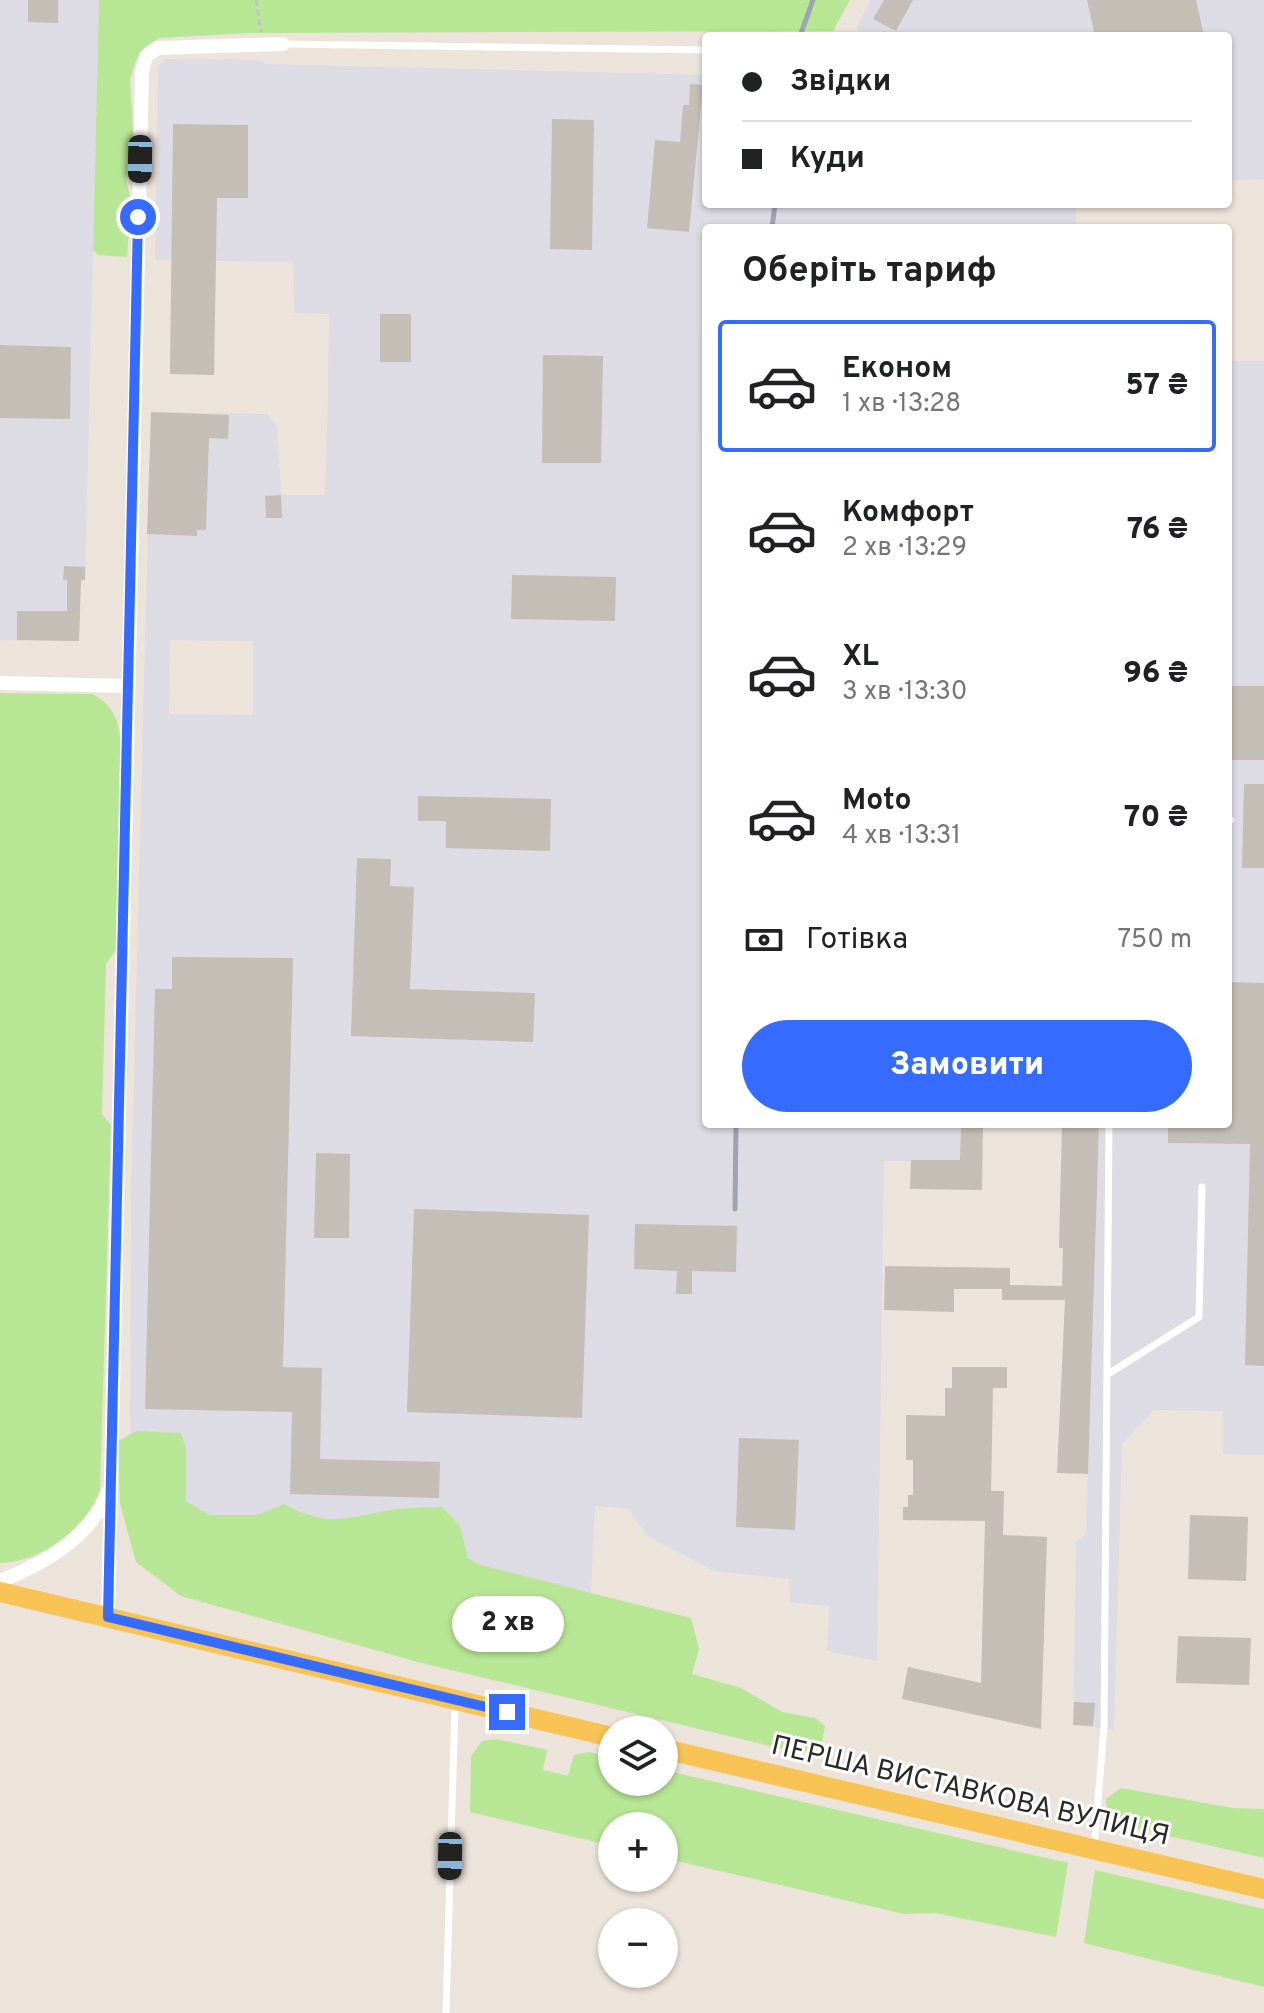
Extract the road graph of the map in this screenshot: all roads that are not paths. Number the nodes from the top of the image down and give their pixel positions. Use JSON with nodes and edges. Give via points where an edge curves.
{"nodes":[{"id":1,"x":283,"y":44,"type":"joint"},
{"id":2,"x":702,"y":50,"type":"edge"},
{"id":3,"x":0,"y":683,"type":"edge"},
{"id":4,"x":128,"y":686,"type":"junction"},
{"id":5,"x":1109,"y":1128,"type":"edge"},
{"id":6,"x":1202,"y":1187,"type":"dead end"},
{"id":7,"x":1108,"y":1374,"type":"junction"},
{"id":8,"x":111,"y":1484,"type":"junction"},
{"id":9,"x":0,"y":1581,"type":"edge"},
{"id":10,"x":0,"y":1592,"type":"edge"},
{"id":11,"x":108,"y":1617,"type":"junction"},
{"id":12,"x":455,"y":1700,"type":"junction"},
{"id":13,"x":598,"y":1734,"type":"edge"},
{"id":14,"x":678,"y":1752,"type":"edge"},
{"id":15,"x":1094,"y":1851,"type":"junction"},
{"id":16,"x":1264,"y":1889,"type":"edge"},
{"id":17,"x":446,"y":2013,"type":"edge"}],
"edges":[{"from":1,"to":2,"type":"lane"},
{"from":1,"to":4,"type":"street","via":[[165,47],[151,51],[143,63]]},
{"from":3,"to":4,"type":"street"},
{"from":4,"to":8,"type":"street"},
{"from":5,"to":7,"type":"lane"},
{"from":6,"to":7,"type":"lane","via":[[1199,1317]]},
{"from":7,"to":15,"type":"lane","via":[[1104,1727]]},
{"from":8,"to":9,"type":"street","via":[[95,1516],[65,1545]]},
{"from":8,"to":11,"type":"street"},
{"from":10,"to":11,"type":"main road"},
{"from":11,"to":12,"type":"main road"},
{"from":12,"to":13,"type":"main road"},
{"from":12,"to":17,"type":"lane"},
{"from":14,"to":15,"type":"main road","name":"ПЕРША ВИСТАВКОВА ВУЛИЦЯ"},
{"from":15,"to":16,"type":"main road","name":"ПЕРША ВИСТАВКОВА ВУЛИЦЯ"}]}
